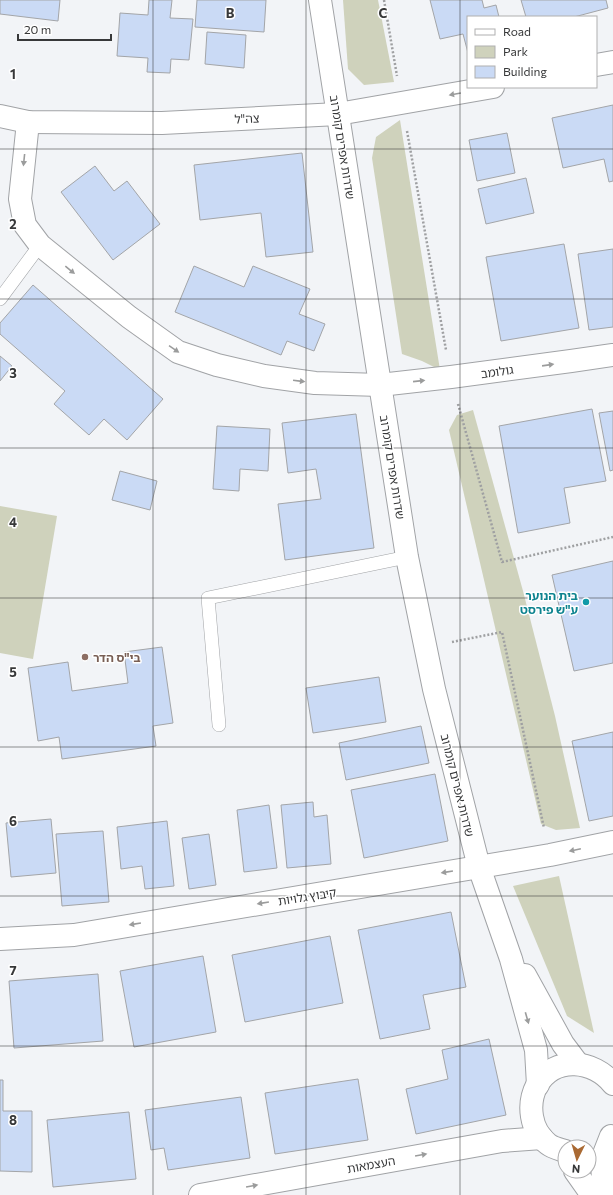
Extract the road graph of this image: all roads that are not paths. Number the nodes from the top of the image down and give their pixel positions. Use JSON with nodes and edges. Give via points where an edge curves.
{"nodes":[{"id":1,"x":320,"y":0,"type":"edge"},
{"id":2,"x":613,"y":62,"type":"edge"},
{"id":3,"x":597,"y":65,"type":"edge"},
{"id":4,"x":487,"y":88,"type":"edge"},
{"id":5,"x":338,"y":114,"type":"junction"},
{"id":6,"x":0,"y":116,"type":"edge"},
{"id":7,"x":28,"y":122,"type":"junction"},
{"id":8,"x":40,"y":246,"type":"junction"},
{"id":9,"x":0,"y":299,"type":"edge"},
{"id":10,"x":613,"y":355,"type":"edge"},
{"id":11,"x":380,"y":385,"type":"junction"},
{"id":12,"x":407,"y":557,"type":"junction"},
{"id":13,"x":219,"y":725,"type":"dead end"},
{"id":14,"x":613,"y":842,"type":"edge"},
{"id":15,"x":479,"y":867,"type":"junction"},
{"id":16,"x":501,"y":927,"type":"junction"},
{"id":17,"x":0,"y":939,"type":"edge"},
{"id":18,"x":578,"y":1064,"type":"junction"},
{"id":19,"x":613,"y":1084,"type":"edge"},
{"id":20,"x":538,"y":1085,"type":"junction"},
{"id":21,"x":612,"y":1134,"type":"edge"},
{"id":22,"x":597,"y":1147,"type":"edge"},
{"id":23,"x":557,"y":1149,"type":"edge"},
{"id":24,"x":581,"y":1179,"type":"edge"},
{"id":25,"x":200,"y":1195,"type":"edge"},
{"id":26,"x":592,"y":1195,"type":"edge"},
{"id":27,"x":607,"y":1195,"type":"edge"}],
"edges":[{"from":1,"to":5,"type":"street","name":"שדרות אפרים קומרוב"},
{"from":2,"to":3,"type":"street"},
{"from":4,"to":5,"type":"street","name":"צה\"ל","one_way":true},
{"from":5,"to":7,"type":"street","name":"צה\"ל","via":[[162,123]]},
{"from":5,"to":11,"type":"street","name":"שדרות אפרים קומרוב"},
{"from":6,"to":7,"type":"street","name":"צה\"ל"},
{"from":7,"to":8,"type":"street","name":"גולומב","one_way":true,"via":[[20,199],[25,225]]},
{"from":8,"to":9,"type":"lane"},
{"from":8,"to":11,"type":"street","name":"גולומב","one_way":true,"via":[[129,317],[178,352],[217,365],[264,376],[315,383]]},
{"from":11,"to":10,"type":"street","name":"גולומב","one_way":true},
{"from":11,"to":12,"type":"street","name":"שדרות אפרים קומרוב"},
{"from":12,"to":13,"type":"lane","via":[[208,598]]},
{"from":12,"to":15,"type":"street","name":"שדרות אפרים קומרוב","via":[[434,689]]},
{"from":14,"to":15,"type":"street","name":"קיבוץ גלויות","one_way":true},
{"from":15,"to":16,"type":"street","name":"שדרות אפרים קומרוב"},
{"from":15,"to":17,"type":"street","name":"קיבוץ גלויות","one_way":true,"via":[[74,935]]},
{"from":16,"to":18,"type":"street","name":"שדרות אפרים קומרוב","via":[[540,1004]]},
{"from":16,"to":20,"type":"street","name":"שדרות אפרים קומרוב","one_way":true,"via":[[536,1050]]},
{"from":18,"to":19,"type":"street","via":[[592,1067],[604,1074]]},
{"from":18,"to":20,"type":"street","via":[[556,1068]]},
{"from":20,"to":23,"type":"street","via":[[532,1098],[534,1126]]},
{"from":21,"to":22,"type":"street"},
{"from":21,"to":27,"type":"street","via":[[602,1159]]},
{"from":25,"to":23,"type":"street","name":"העצמאות","one_way":true,"via":[[502,1141]]},
{"from":24,"to":26,"type":"street"}]}
